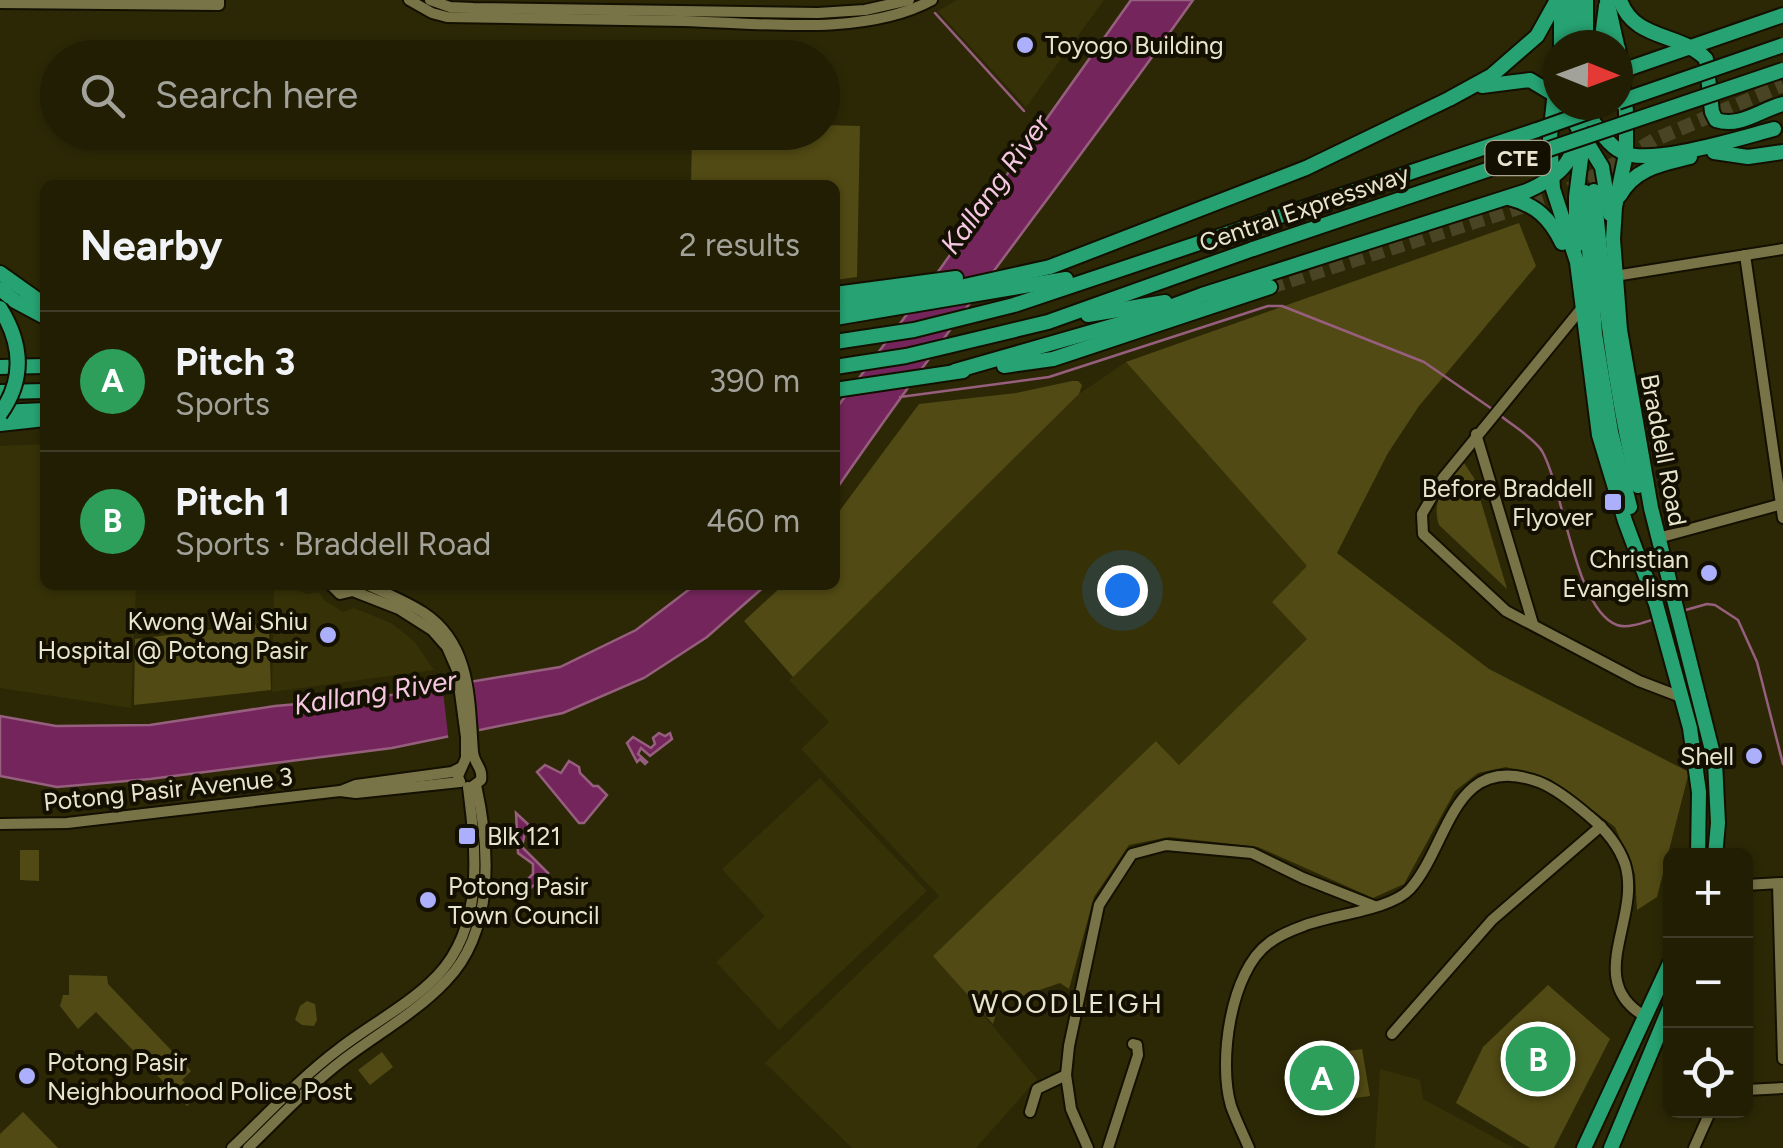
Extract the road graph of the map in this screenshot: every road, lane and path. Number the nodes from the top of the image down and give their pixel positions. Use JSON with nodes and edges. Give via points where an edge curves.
{"nodes":[{"id":1,"x":219,"y":0,"type":"edge"},
{"id":2,"x":409,"y":0,"type":"edge"},
{"id":3,"x":430,"y":0,"type":"edge"},
{"id":4,"x":909,"y":0,"type":"edge"},
{"id":5,"x":932,"y":0,"type":"edge"},
{"id":6,"x":1559,"y":0,"type":"edge"},
{"id":7,"x":1574,"y":0,"type":"edge"},
{"id":8,"x":1586,"y":0,"type":"edge"},
{"id":9,"x":1607,"y":0,"type":"edge"},
{"id":10,"x":1620,"y":0,"type":"edge"},
{"id":11,"x":0,"y":3,"type":"edge"},
{"id":12,"x":201,"y":3,"type":"edge"},
{"id":13,"x":1783,"y":14,"type":"edge"},
{"id":14,"x":1560,"y":30,"type":"edge"},
{"id":15,"x":1575,"y":30,"type":"edge"},
{"id":16,"x":1586,"y":30,"type":"edge"},
{"id":17,"x":1604,"y":30,"type":"edge"},
{"id":18,"x":1614,"y":30,"type":"edge"},
{"id":19,"x":1783,"y":45,"type":"edge"},
{"id":20,"x":1690,"y":47,"type":"junction"},
{"id":21,"x":1633,"y":70,"type":"edge"},
{"id":22,"x":1783,"y":70,"type":"edge"},
{"id":23,"x":1471,"y":88,"type":"junction"},
{"id":24,"x":1543,"y":88,"type":"edge"},
{"id":25,"x":1633,"y":97,"type":"edge"},
{"id":26,"x":1783,"y":104,"type":"edge"},
{"id":27,"x":1554,"y":120,"type":"edge"},
{"id":28,"x":1563,"y":120,"type":"edge"},
{"id":29,"x":1585,"y":120,"type":"edge"},
{"id":30,"x":1586,"y":120,"type":"edge"},
{"id":31,"x":1588,"y":120,"type":"edge"},
{"id":32,"x":1591,"y":120,"type":"edge"},
{"id":33,"x":1626,"y":120,"type":"edge"},
{"id":34,"x":1779,"y":126,"type":"edge"},
{"id":35,"x":1714,"y":152,"type":"junction"},
{"id":36,"x":1783,"y":152,"type":"edge"},
{"id":37,"x":1626,"y":154,"type":"junction"},
{"id":38,"x":1602,"y":167,"type":"junction"},
{"id":39,"x":1578,"y":174,"type":"junction"},
{"id":40,"x":1552,"y":180,"type":"junction"},
{"id":41,"x":1590,"y":192,"type":"dead end"},
{"id":42,"x":1508,"y":198,"type":"junction"},
{"id":43,"x":1614,"y":206,"type":"junction"},
{"id":44,"x":1613,"y":239,"type":"junction"},
{"id":45,"x":1783,"y":248,"type":"edge"},
{"id":46,"x":1745,"y":255,"type":"junction"},
{"id":47,"x":1577,"y":262,"type":"junction"},
{"id":48,"x":1022,"y":269,"type":"junction"},
{"id":49,"x":1116,"y":270,"type":"junction"},
{"id":50,"x":0,"y":273,"type":"edge"},
{"id":51,"x":1616,"y":276,"type":"junction"},
{"id":52,"x":1578,"y":286,"type":"junction"},
{"id":53,"x":1270,"y":287,"type":"tunnel mouth"},
{"id":54,"x":0,"y":289,"type":"edge"},
{"id":55,"x":840,"y":293,"type":"edge"},
{"id":56,"x":1202,"y":295,"type":"junction"},
{"id":57,"x":40,"y":301,"type":"edge"},
{"id":58,"x":840,"y":304,"type":"edge"},
{"id":59,"x":0,"y":308,"type":"edge"},
{"id":60,"x":1581,"y":309,"type":"junction"},
{"id":61,"x":40,"y":313,"type":"edge"},
{"id":62,"x":840,"y":317,"type":"edge"},
{"id":63,"x":1048,"y":322,"type":"junction"},
{"id":64,"x":840,"y":341,"type":"edge"},
{"id":65,"x":0,"y":366,"type":"edge"},
{"id":66,"x":40,"y":366,"type":"edge"},
{"id":67,"x":840,"y":366,"type":"edge"},
{"id":68,"x":955,"y":371,"type":"junction"},
{"id":69,"x":840,"y":389,"type":"edge"},
{"id":70,"x":40,"y":390,"type":"edge"},
{"id":71,"x":0,"y":392,"type":"edge"},
{"id":72,"x":40,"y":410,"type":"edge"},
{"id":73,"x":0,"y":413,"type":"edge"},
{"id":74,"x":40,"y":420,"type":"edge"},
{"id":75,"x":0,"y":424,"type":"edge"},
{"id":76,"x":1476,"y":434,"type":"junction"},
{"id":77,"x":1782,"y":504,"type":"edge"},
{"id":78,"x":1783,"y":518,"type":"edge"},
{"id":79,"x":1658,"y":538,"type":"junction"},
{"id":80,"x":358,"y":590,"type":"edge"},
{"id":81,"x":378,"y":590,"type":"edge"},
{"id":82,"x":1668,"y":613,"type":"junction"},
{"id":83,"x":1533,"y":624,"type":"junction"},
{"id":84,"x":461,"y":669,"type":"junction"},
{"id":85,"x":1681,"y":697,"type":"junction"},
{"id":86,"x":467,"y":762,"type":"junction"},
{"id":87,"x":468,"y":785,"type":"junction"},
{"id":88,"x":340,"y":791,"type":"junction"},
{"id":89,"x":0,"y":824,"type":"edge"},
{"id":90,"x":1601,"y":826,"type":"junction"},
{"id":91,"x":1698,"y":848,"type":"edge"},
{"id":92,"x":1716,"y":848,"type":"edge"},
{"id":93,"x":1780,"y":884,"type":"edge"},
{"id":94,"x":1753,"y":885,"type":"edge"},
{"id":95,"x":1375,"y":907,"type":"junction"},
{"id":96,"x":1663,"y":978,"type":"edge"},
{"id":97,"x":1646,"y":1016,"type":"junction"},
{"id":98,"x":1663,"y":1024,"type":"edge"},
{"id":99,"x":1392,"y":1034,"type":"dead end"},
{"id":100,"x":1783,"y":1059,"type":"edge"},
{"id":101,"x":1132,"y":1067,"type":"dead end"},
{"id":102,"x":1066,"y":1075,"type":"junction"},
{"id":103,"x":1783,"y":1088,"type":"edge"},
{"id":104,"x":1753,"y":1090,"type":"edge"},
{"id":105,"x":1030,"y":1112,"type":"dead end"},
{"id":106,"x":1707,"y":1118,"type":"edge"},
{"id":107,"x":232,"y":1148,"type":"edge"},
{"id":108,"x":248,"y":1148,"type":"edge"},
{"id":109,"x":1088,"y":1148,"type":"edge"},
{"id":110,"x":1108,"y":1148,"type":"edge"},
{"id":111,"x":1249,"y":1148,"type":"edge"},
{"id":112,"x":1584,"y":1148,"type":"edge"},
{"id":113,"x":1611,"y":1148,"type":"edge"},
{"id":114,"x":1694,"y":1148,"type":"edge"}],
"edges":[{"from":1,"to":12,"type":"street"},
{"from":2,"to":5,"type":"street","via":[[448,17],[778,23],[866,20]]},
{"from":3,"to":4,"type":"street","via":[[473,8],[778,13],[865,10]]},
{"from":6,"to":14,"type":"highway"},
{"from":6,"to":23,"type":"highway","via":[[1528,46]]},
{"from":7,"to":15,"type":"highway"},
{"from":8,"to":16,"type":"highway"},
{"from":9,"to":17,"type":"highway"},
{"from":9,"to":18,"type":"highway","name":"Braddell Road"},
{"from":10,"to":20,"type":"highway","via":[[1644,30]]},
{"from":11,"to":12,"type":"street"},
{"from":13,"to":20,"type":"highway"},
{"from":19,"to":25,"type":"highway","bridge":true},
{"from":20,"to":21,"type":"highway"},
{"from":20,"to":26,"type":"highway","via":[[1706,59],[1716,120],[1740,121]]},
{"from":22,"to":63,"type":"highway","name":"Central Expressway","number":"CTE","bridge":true},
{"from":23,"to":24,"type":"highway","via":[[1530,80]]},
{"from":23,"to":48,"type":"highway","via":[[1306,168]]},
{"from":27,"to":40,"type":"highway","name":"Braddell Road"},
{"from":28,"to":49,"type":"highway","name":"Central Expressway","number":"CTE","bridge":true},
{"from":29,"to":40,"type":"highway","via":[[1567,165]]},
{"from":30,"to":39,"type":"highway"},
{"from":31,"to":38,"type":"highway"},
{"from":32,"to":37,"type":"highway"},
{"from":33,"to":37,"type":"highway","name":"Braddell Road"},
{"from":34,"to":35,"type":"highway"},
{"from":34,"to":37,"type":"highway","via":[[1709,146]]},
{"from":35,"to":36,"type":"highway"},
{"from":35,"to":43,"type":"highway","via":[[1641,172]]},
{"from":37,"to":43,"type":"highway","name":"Braddell Road"},
{"from":38,"to":39,"type":"highway","via":[[1586,166]]},
{"from":38,"to":44,"type":"highway"},
{"from":39,"to":47,"type":"highway"},
{"from":40,"to":42,"type":"highway"},
{"from":40,"to":47,"type":"highway","name":"Braddell Road"},
{"from":41,"to":82,"type":"highway","via":[[1595,334],[1612,432]]},
{"from":42,"to":52,"type":"highway","via":[[1548,219]]},
{"from":42,"to":56,"type":"highway"},
{"from":43,"to":44,"type":"highway","name":"Braddell Road"},
{"from":44,"to":51,"type":"highway","name":"Braddell Road"},
{"from":45,"to":46,"type":"street"},
{"from":46,"to":51,"type":"street"},
{"from":46,"to":77,"type":"street"},
{"from":47,"to":52,"type":"highway","name":"Braddell Road"},
{"from":48,"to":55,"type":"highway"},
{"from":48,"to":58,"type":"highway"},
{"from":49,"to":62,"type":"highway"},
{"from":49,"to":64,"type":"highway","name":"Central Expressway","number":"CTE","via":[[1014,305]]},
{"from":50,"to":57,"type":"highway"},
{"from":51,"to":79,"type":"highway","name":"Braddell Road","via":[[1631,406]]},
{"from":52,"to":60,"type":"highway","name":"Braddell Road"},
{"from":53,"to":68,"type":"highway","via":[[1054,359]]},
{"from":54,"to":61,"type":"highway"},
{"from":56,"to":63,"type":"highway"},
{"from":56,"to":68,"type":"highway"},
{"from":59,"to":73,"type":"highway","bridge":true,"via":[[19,364]]},
{"from":60,"to":76,"type":"street"},
{"from":60,"to":82,"type":"highway","name":"Braddell Road","via":[[1599,435],[1625,521]]},
{"from":63,"to":67,"type":"highway","name":"Central Expressway","number":"CTE"},
{"from":65,"to":66,"type":"highway"},
{"from":68,"to":69,"type":"highway"},
{"from":70,"to":71,"type":"highway"},
{"from":72,"to":73,"type":"highway"},
{"from":74,"to":75,"type":"highway"},
{"from":76,"to":83,"type":"street"},
{"from":76,"to":83,"type":"street","via":[[1426,506],[1423,534],[1506,611]]},
{"from":77,"to":78,"type":"street"},
{"from":77,"to":79,"type":"street"},
{"from":79,"to":82,"type":"highway","name":"Braddell Road"},
{"from":80,"to":84,"type":"street","via":[[432,630]]},
{"from":81,"to":84,"type":"street","via":[[441,627]]},
{"from":82,"to":85,"type":"highway","name":"Braddell Road"},
{"from":82,"to":92,"type":"highway","via":[[1708,724]]},
{"from":83,"to":85,"type":"street"},
{"from":84,"to":86,"type":"street"},
{"from":85,"to":91,"type":"highway","name":"Braddell Road","via":[[1697,764]]},
{"from":86,"to":87,"type":"street"},
{"from":86,"to":87,"type":"street","via":[[482,776]]},
{"from":86,"to":88,"type":"street","name":"Potong Pasir Avenue 3","via":[[452,772]]},
{"from":87,"to":88,"type":"street","name":"Potong Pasir Avenue 3"},
{"from":87,"to":107,"type":"street","via":[[474,881],[468,920],[448,962],[333,1054]]},
{"from":87,"to":108,"type":"street","via":[[484,820],[484,885],[476,930],[458,968],[339,1062]]},
{"from":88,"to":89,"type":"street","name":"Potong Pasir Avenue 3","via":[[67,823]]},
{"from":90,"to":95,"type":"street","via":[[1540,782],[1503,775],[1475,784],[1454,808],[1409,891]]},
{"from":90,"to":97,"type":"street","via":[[1625,864],[1628,893],[1614,981],[1620,995]]},
{"from":90,"to":99,"type":"street","via":[[1492,920]]},
{"from":93,"to":94,"type":"street"},
{"from":93,"to":100,"type":"street"},
{"from":95,"to":102,"type":"street","via":[[1252,853],[1166,845],[1132,854],[1098,905]]},
{"from":95,"to":111,"type":"street","via":[[1304,925],[1266,944],[1244,976],[1225,1045],[1230,1103]]},
{"from":96,"to":97,"type":"highway"},
{"from":97,"to":112,"type":"highway"},
{"from":98,"to":113,"type":"highway"},
{"from":101,"to":110,"type":"street"},
{"from":102,"to":105,"type":"street","via":[[1037,1089]]},
{"from":102,"to":109,"type":"street","via":[[1071,1109]]},
{"from":103,"to":104,"type":"street"},
{"from":106,"to":114,"type":"street"}]}
